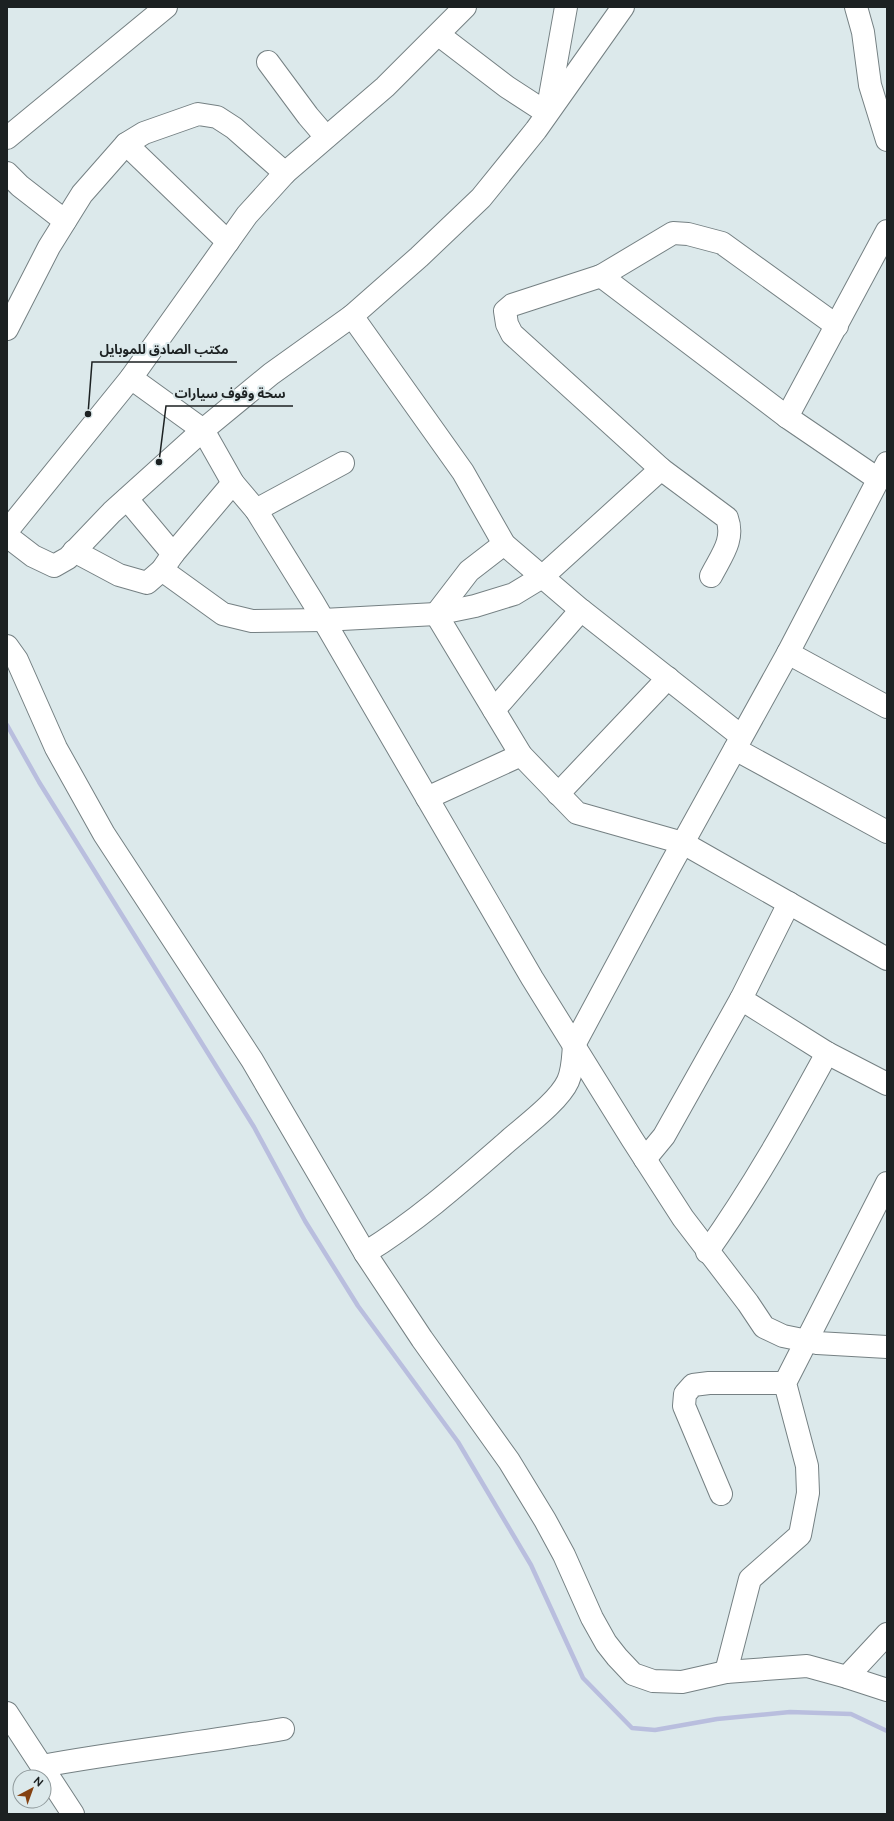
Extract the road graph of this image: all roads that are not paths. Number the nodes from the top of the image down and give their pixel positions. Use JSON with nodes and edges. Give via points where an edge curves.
{"nodes":[{"id":1,"x":166,"y":7,"type":"edge"},
{"id":2,"x":465,"y":7,"type":"edge"},
{"id":3,"x":566,"y":7,"type":"edge"},
{"id":4,"x":623,"y":7,"type":"edge"},
{"id":5,"x":856,"y":7,"type":"edge"},
{"id":6,"x":439,"y":34,"type":"junction"},
{"id":7,"x":268,"y":62,"type":"dead end"},
{"id":8,"x":548,"y":114,"type":"junction"},
{"id":9,"x":326,"y":137,"type":"junction"},
{"id":10,"x":7,"y":138,"type":"edge"},
{"id":11,"x":887,"y":140,"type":"edge"},
{"id":12,"x":126,"y":144,"type":"junction"},
{"id":13,"x":7,"y":173,"type":"edge"},
{"id":14,"x":285,"y":173,"type":"junction"},
{"id":15,"x":65,"y":221,"type":"junction"},
{"id":16,"x":887,"y":231,"type":"edge"},
{"id":17,"x":228,"y":242,"type":"junction"},
{"id":18,"x":601,"y":276,"type":"junction"},
{"id":19,"x":352,"y":316,"type":"junction"},
{"id":20,"x":837,"y":326,"type":"junction"},
{"id":21,"x":7,"y":329,"type":"edge"},
{"id":22,"x":132,"y":378,"type":"junction"},
{"id":23,"x":787,"y":417,"type":"junction"},
{"id":24,"x":203,"y":430,"type":"junction"},
{"id":25,"x":343,"y":463,"type":"dead end"},
{"id":26,"x":661,"y":470,"type":"junction"},
{"id":27,"x":234,"y":483,"type":"junction"},
{"id":28,"x":881,"y":484,"type":"edge"},
{"id":29,"x":127,"y":499,"type":"junction"},
{"id":30,"x":256,"y":510,"type":"junction"},
{"id":31,"x":7,"y":531,"type":"edge"},
{"id":32,"x":7,"y":536,"type":"edge"},
{"id":33,"x":504,"y":544,"type":"junction"},
{"id":34,"x":74,"y":551,"type":"junction"},
{"id":35,"x":167,"y":562,"type":"junction"},
{"id":36,"x":711,"y":576,"type":"dead end"},
{"id":37,"x":542,"y":577,"type":"junction"},
{"id":38,"x":581,"y":610,"type":"junction"},
{"id":39,"x":436,"y":614,"type":"junction"},
{"id":40,"x":323,"y":620,"type":"junction"},
{"id":41,"x":7,"y":646,"type":"edge"},
{"id":42,"x":788,"y":653,"type":"junction"},
{"id":43,"x":668,"y":678,"type":"junction"},
{"id":44,"x":887,"y":707,"type":"edge"},
{"id":45,"x":494,"y":710,"type":"junction"},
{"id":46,"x":738,"y":742,"type":"junction"},
{"id":47,"x":521,"y":755,"type":"junction"},
{"id":48,"x":558,"y":794,"type":"junction"},
{"id":49,"x":427,"y":798,"type":"junction"},
{"id":50,"x":887,"y":832,"type":"edge"},
{"id":51,"x":683,"y":843,"type":"junction"},
{"id":52,"x":789,"y":903,"type":"junction"},
{"id":53,"x":887,"y":959,"type":"edge"},
{"id":54,"x":741,"y":1000,"type":"junction"},
{"id":55,"x":574,"y":1045,"type":"junction"},
{"id":56,"x":827,"y":1053,"type":"junction"},
{"id":57,"x":887,"y":1084,"type":"edge"},
{"id":58,"x":645,"y":1159,"type":"junction"},
{"id":59,"x":887,"y":1183,"type":"edge"},
{"id":60,"x":707,"y":1252,"type":"junction"},
{"id":61,"x":365,"y":1253,"type":"junction"},
{"id":62,"x":807,"y":1341,"type":"junction"},
{"id":63,"x":887,"y":1349,"type":"edge"},
{"id":64,"x":785,"y":1383,"type":"junction"},
{"id":65,"x":722,"y":1494,"type":"dead end"},
{"id":66,"x":887,"y":1634,"type":"edge"},
{"id":67,"x":726,"y":1672,"type":"junction"},
{"id":68,"x":847,"y":1677,"type":"junction"},
{"id":69,"x":887,"y":1690,"type":"edge"},
{"id":70,"x":7,"y":1713,"type":"edge"},
{"id":71,"x":283,"y":1729,"type":"dead end"},
{"id":72,"x":42,"y":1766,"type":"junction"},
{"id":73,"x":73,"y":1814,"type":"edge"}],
"edges":[{"from":1,"to":10,"type":"street"},
{"from":2,"to":6,"type":"street"},
{"from":3,"to":8,"type":"street"},
{"from":4,"to":8,"type":"street"},
{"from":5,"to":11,"type":"street","via":[[863,32],[870,85]]},
{"from":6,"to":8,"type":"street","via":[[507,87]]},
{"from":6,"to":9,"type":"street","via":[[385,87]]},
{"from":7,"to":9,"type":"street"},
{"from":8,"to":19,"type":"street","via":[[481,198],[419,258]]},
{"from":9,"to":14,"type":"street"},
{"from":12,"to":14,"type":"street","via":[[144,132],[198,114],[217,117],[234,128]]},
{"from":12,"to":15,"type":"street","via":[[82,194]]},
{"from":12,"to":17,"type":"street"},
{"from":13,"to":15,"type":"street"},
{"from":14,"to":17,"type":"street","via":[[247,215]]},
{"from":15,"to":21,"type":"street"},
{"from":16,"to":20,"type":"street"},
{"from":17,"to":22,"type":"street"},
{"from":18,"to":20,"type":"street","via":[[673,233],[701,236],[722,243]]},
{"from":18,"to":23,"type":"street"},
{"from":18,"to":26,"type":"street","via":[[512,305],[505,311],[507,324],[512,334]]},
{"from":19,"to":24,"type":"street","via":[[271,374]]},
{"from":19,"to":33,"type":"street","via":[[463,472]]},
{"from":20,"to":23,"type":"street"},
{"from":22,"to":24,"type":"street"},
{"from":22,"to":31,"type":"street"},
{"from":23,"to":28,"type":"street"},
{"from":24,"to":27,"type":"street"},
{"from":24,"to":29,"type":"street"},
{"from":25,"to":30,"type":"street"},
{"from":26,"to":36,"type":"street","via":[[727,518],[731,529],[729,540]]},
{"from":26,"to":37,"type":"street"},
{"from":27,"to":30,"type":"street"},
{"from":27,"to":35,"type":"street"},
{"from":28,"to":42,"type":"street"},
{"from":29,"to":34,"type":"street"},
{"from":29,"to":35,"type":"street"},
{"from":30,"to":40,"type":"street"},
{"from":32,"to":34,"type":"street","via":[[33,556],[54,566]]},
{"from":33,"to":37,"type":"street"},
{"from":33,"to":39,"type":"street","via":[[469,571]]},
{"from":34,"to":35,"type":"street","via":[[119,575],[147,584]]},
{"from":35,"to":40,"type":"street","via":[[223,614],[252,621]]},
{"from":37,"to":38,"type":"street"},
{"from":37,"to":39,"type":"street","via":[[514,594]]},
{"from":38,"to":43,"type":"street"},
{"from":38,"to":45,"type":"street"},
{"from":39,"to":40,"type":"street"},
{"from":39,"to":45,"type":"street"},
{"from":40,"to":49,"type":"street"},
{"from":41,"to":61,"type":"street","via":[[17,660],[56,748],[104,834],[252,1060]]},
{"from":42,"to":44,"type":"street"},
{"from":42,"to":46,"type":"street"},
{"from":43,"to":46,"type":"street"},
{"from":43,"to":48,"type":"street"},
{"from":45,"to":47,"type":"street"},
{"from":46,"to":50,"type":"street"},
{"from":46,"to":51,"type":"street"},
{"from":47,"to":48,"type":"street"},
{"from":47,"to":49,"type":"street"},
{"from":48,"to":51,"type":"street","via":[[577,813]]},
{"from":49,"to":55,"type":"street"},
{"from":51,"to":52,"type":"street"},
{"from":51,"to":55,"type":"street"},
{"from":52,"to":53,"type":"street"},
{"from":52,"to":54,"type":"street"},
{"from":54,"to":56,"type":"street"},
{"from":54,"to":58,"type":"street","via":[[664,1136]]},
{"from":55,"to":58,"type":"street"},
{"from":55,"to":61,"type":"street","via":[[568,1082],[539,1114],[433,1206],[389,1239]]},
{"from":56,"to":57,"type":"street"},
{"from":56,"to":60,"type":"street","via":[[777,1145],[732,1218]]},
{"from":58,"to":60,"type":"street"},
{"from":59,"to":62,"type":"street"},
{"from":60,"to":62,"type":"street","via":[[764,1327],[783,1336]]},
{"from":61,"to":67,"type":"street","via":[[422,1339],[509,1461],[564,1555],[592,1618],[617,1657],[633,1674],[654,1681],[682,1682]]},
{"from":62,"to":63,"type":"street"},
{"from":62,"to":64,"type":"street"},
{"from":64,"to":65,"type":"street","via":[[709,1383],[693,1385],[685,1394],[684,1406]]},
{"from":64,"to":67,"type":"street","via":[[807,1466],[808,1493],[800,1535],[750,1579]]},
{"from":66,"to":68,"type":"street"},
{"from":67,"to":68,"type":"street","via":[[807,1666]]},
{"from":68,"to":69,"type":"street"},
{"from":70,"to":72,"type":"street"},
{"from":71,"to":72,"type":"street"},
{"from":72,"to":73,"type":"street"}]}
